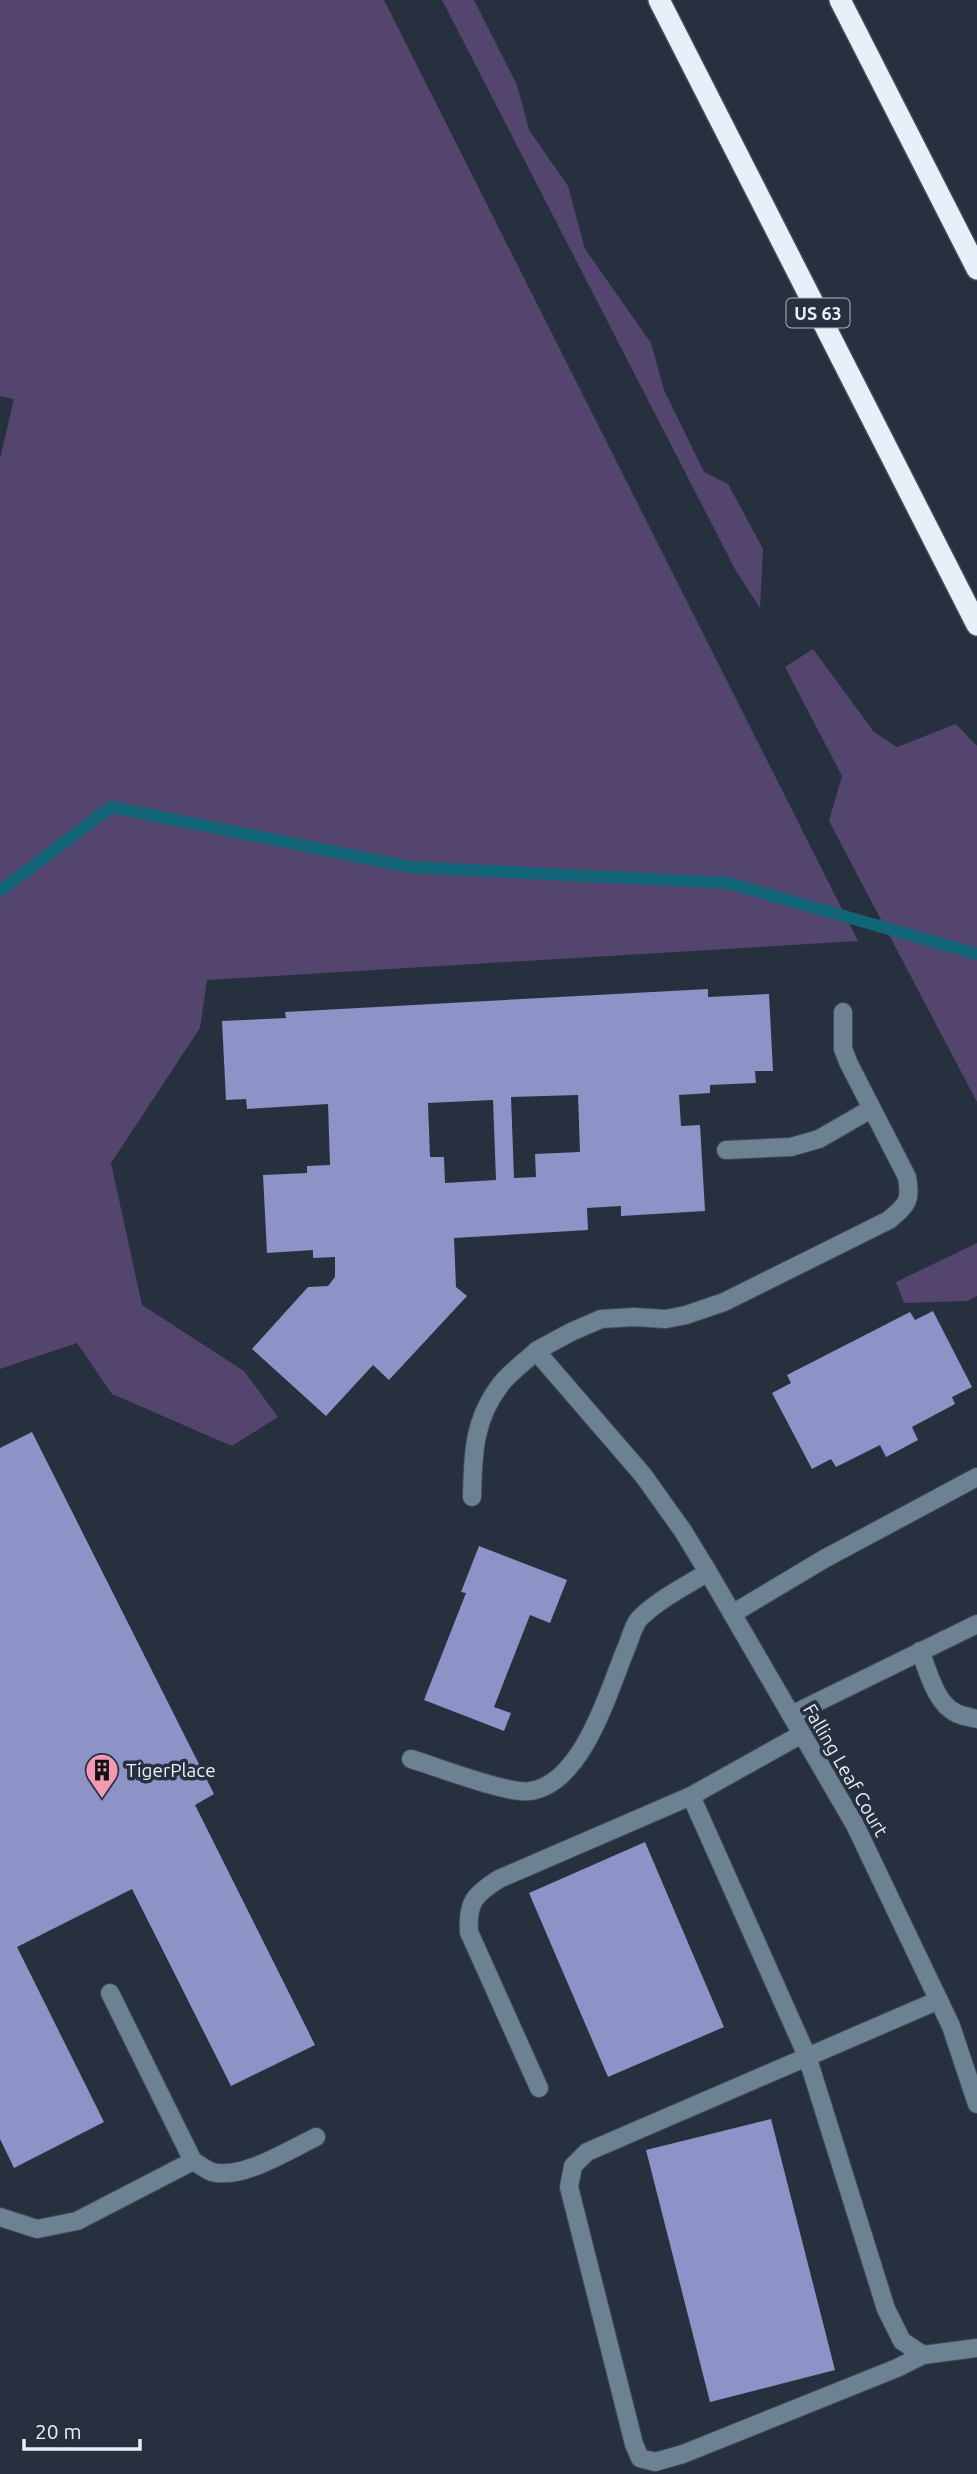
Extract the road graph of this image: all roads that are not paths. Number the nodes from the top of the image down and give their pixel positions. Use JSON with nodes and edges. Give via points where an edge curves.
{"nodes":[{"id":1,"x":659,"y":0,"type":"edge"},
{"id":2,"x":840,"y":0,"type":"edge"},
{"id":3,"x":977,"y":269,"type":"edge"},
{"id":4,"x":977,"y":625,"type":"edge"},
{"id":5,"x":843,"y":1012,"type":"dead end"},
{"id":6,"x":871,"y":1109,"type":"junction"},
{"id":7,"x":726,"y":1150,"type":"dead end"},
{"id":8,"x":536,"y":1351,"type":"junction"},
{"id":9,"x":977,"y":1477,"type":"edge"},
{"id":10,"x":472,"y":1497,"type":"dead end"},
{"id":11,"x":708,"y":1572,"type":"junction"},
{"id":12,"x":732,"y":1614,"type":"junction"},
{"id":13,"x":977,"y":1625,"type":"edge"},
{"id":14,"x":920,"y":1651,"type":"junction"},
{"id":15,"x":791,"y":1715,"type":"junction"},
{"id":16,"x":977,"y":1719,"type":"edge"},
{"id":17,"x":802,"y":1734,"type":"junction"},
{"id":18,"x":411,"y":1759,"type":"dead end"},
{"id":19,"x":691,"y":1797,"type":"junction"},
{"id":20,"x":110,"y":1993,"type":"dead end"},
{"id":21,"x":939,"y":2000,"type":"junction"},
{"id":22,"x":807,"y":2056,"type":"junction"},
{"id":23,"x":539,"y":2088,"type":"dead end"},
{"id":24,"x":977,"y":2105,"type":"edge"},
{"id":25,"x":316,"y":2137,"type":"dead end"},
{"id":26,"x":193,"y":2161,"type":"junction"},
{"id":27,"x":0,"y":2217,"type":"edge"},
{"id":28,"x":977,"y":2348,"type":"edge"},
{"id":29,"x":923,"y":2355,"type":"junction"}],
"edges":[{"from":1,"to":4,"type":"highway","number":"US 63"},
{"from":2,"to":3,"type":"highway"},
{"from":5,"to":6,"type":"street","via":[[843,1049]]},
{"from":6,"to":7,"type":"street","via":[[819,1139],[791,1147]]},
{"from":6,"to":8,"type":"street","via":[[907,1177],[910,1195],[890,1220],[724,1302],[666,1319],[601,1320]]},
{"from":8,"to":10,"type":"street","via":[[501,1383],[484,1410],[474,1441]]},
{"from":8,"to":11,"type":"street","name":"Falling Leaf Court","via":[[643,1475]]},
{"from":9,"to":12,"type":"street"},
{"from":11,"to":12,"type":"street","name":"Falling Leaf Court"},
{"from":11,"to":18,"type":"street","via":[[639,1618],[591,1733],[562,1775],[542,1788],[527,1792],[508,1789]]},
{"from":12,"to":15,"type":"street","name":"Falling Leaf Court"},
{"from":13,"to":14,"type":"street"},
{"from":14,"to":15,"type":"street"},
{"from":14,"to":16,"type":"street","via":[[948,1707]]},
{"from":15,"to":17,"type":"street","name":"Falling Leaf Court"},
{"from":17,"to":19,"type":"street"},
{"from":17,"to":21,"type":"street","name":"Falling Leaf Court","via":[[855,1825]]},
{"from":19,"to":22,"type":"street"},
{"from":19,"to":23,"type":"street","via":[[499,1879],[472,1900],[469,1932]]},
{"from":20,"to":26,"type":"street"},
{"from":21,"to":22,"type":"street"},
{"from":21,"to":24,"type":"street","name":"Falling Leaf Court"},
{"from":22,"to":29,"type":"street","via":[[886,2309],[902,2341]]},
{"from":22,"to":29,"type":"street","via":[[587,2152],[573,2166],[569,2187],[634,2444],[640,2458],[655,2462]]},
{"from":25,"to":26,"type":"street","via":[[243,2171],[211,2172]]},
{"from":26,"to":27,"type":"street","via":[[77,2221],[37,2229]]},
{"from":28,"to":29,"type":"street"}]}
